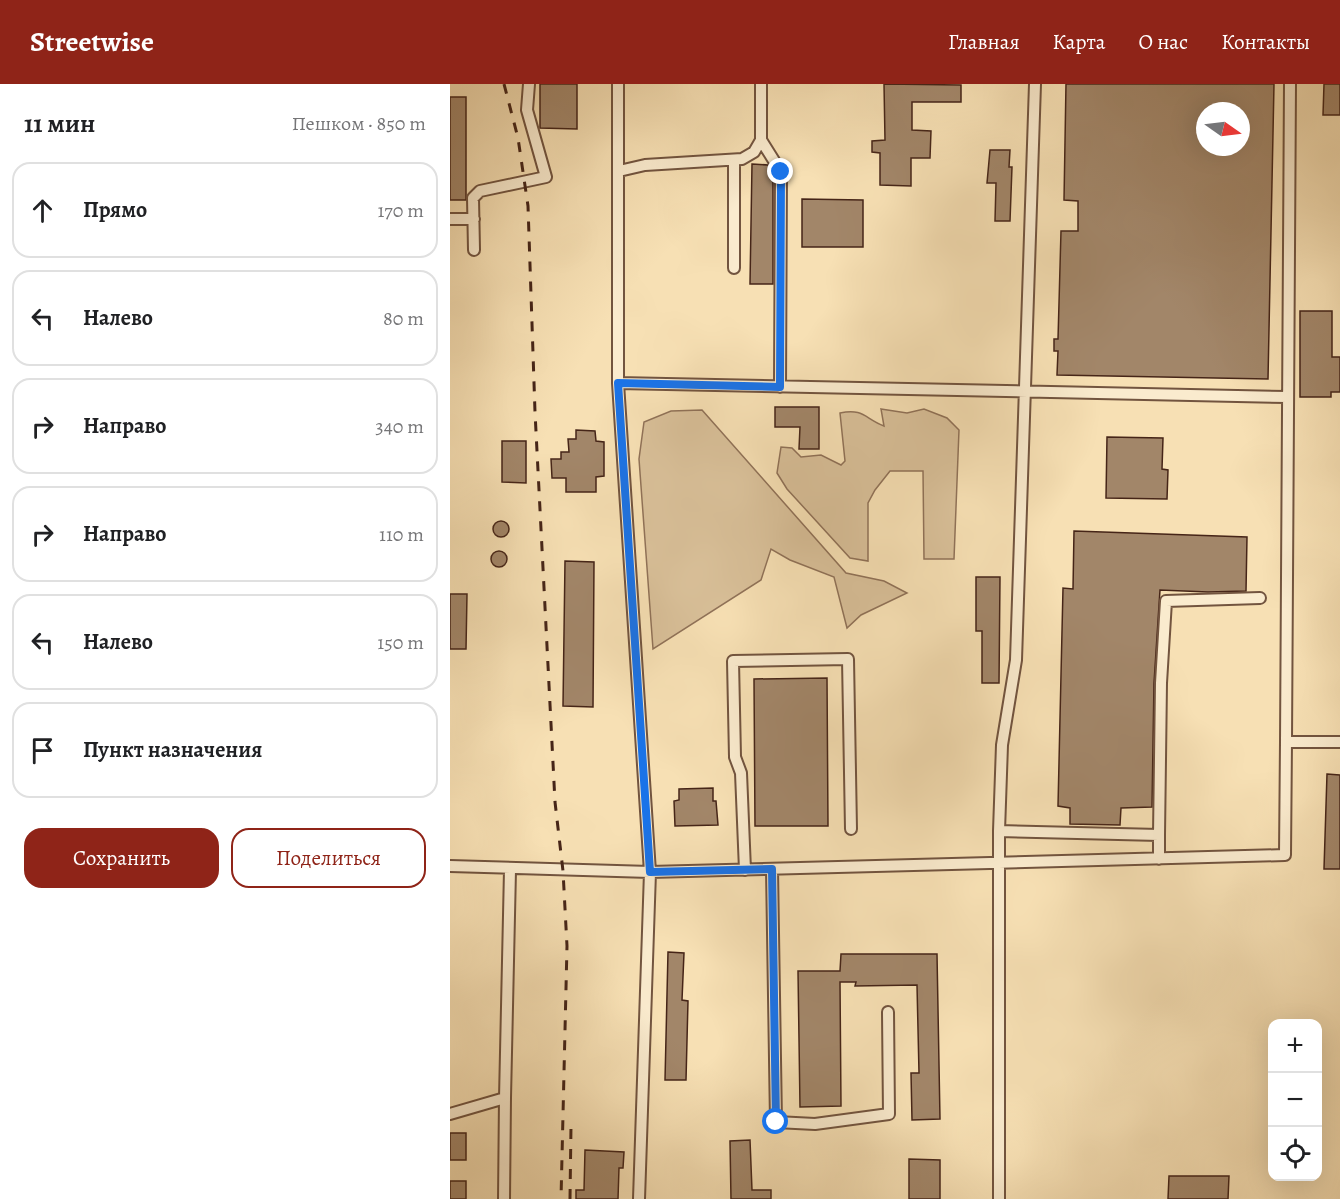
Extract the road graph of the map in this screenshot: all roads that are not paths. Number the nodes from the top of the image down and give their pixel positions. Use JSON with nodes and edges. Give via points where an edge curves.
{"nodes":[{"id":1,"x":529,"y":84,"type":"edge"},
{"id":2,"x":618,"y":84,"type":"edge"},
{"id":3,"x":761,"y":84,"type":"edge"},
{"id":4,"x":1035,"y":84,"type":"edge"},
{"id":5,"x":1290,"y":84,"type":"edge"},
{"id":6,"x":761,"y":140,"type":"junction"},
{"id":7,"x":734,"y":160,"type":"junction"},
{"id":8,"x":619,"y":171,"type":"junction"},
{"id":9,"x":450,"y":219,"type":"edge"},
{"id":10,"x":474,"y":219,"type":"junction"},
{"id":11,"x":474,"y":250,"type":"dead end"},
{"id":12,"x":734,"y":268,"type":"dead end"},
{"id":13,"x":618,"y":383,"type":"junction"},
{"id":14,"x":780,"y":387,"type":"junction"},
{"id":15,"x":1025,"y":392,"type":"junction"},
{"id":16,"x":1287,"y":397,"type":"junction"},
{"id":17,"x":1260,"y":598,"type":"dead end"},
{"id":18,"x":1286,"y":742,"type":"junction"},
{"id":19,"x":1340,"y":742,"type":"edge"},
{"id":20,"x":851,"y":829,"type":"dead end"},
{"id":21,"x":999,"y":831,"type":"junction"},
{"id":22,"x":1159,"y":835,"type":"junction"},
{"id":23,"x":1159,"y":859,"type":"junction"},
{"id":24,"x":1000,"y":864,"type":"junction"},
{"id":25,"x":450,"y":866,"type":"edge"},
{"id":26,"x":772,"y":869,"type":"junction"},
{"id":27,"x":510,"y":870,"type":"junction"},
{"id":28,"x":745,"y":870,"type":"junction"},
{"id":29,"x":650,"y":872,"type":"junction"},
{"id":30,"x":888,"y":1012,"type":"dead end"},
{"id":31,"x":505,"y":1098,"type":"junction"},
{"id":32,"x":450,"y":1114,"type":"edge"},
{"id":33,"x":504,"y":1199,"type":"edge"},
{"id":34,"x":639,"y":1199,"type":"edge"},
{"id":35,"x":999,"y":1199,"type":"edge"}],
"edges":[{"from":1,"to":10,"type":"lane","via":[[528,110],[546,177],[480,191],[473,198]]},
{"from":2,"to":8,"type":"lane"},
{"from":3,"to":6,"type":"lane"},
{"from":4,"to":15,"type":"lane"},
{"from":5,"to":16,"type":"lane"},
{"from":6,"to":7,"type":"lane","via":[[754,152]]},
{"from":6,"to":14,"type":"lane","via":[[781,172]]},
{"from":7,"to":8,"type":"lane","via":[[645,165]]},
{"from":7,"to":12,"type":"lane"},
{"from":8,"to":13,"type":"lane"},
{"from":9,"to":10,"type":"lane"},
{"from":10,"to":11,"type":"lane"},
{"from":13,"to":14,"type":"lane"},
{"from":13,"to":29,"type":"lane"},
{"from":14,"to":15,"type":"lane"},
{"from":15,"to":16,"type":"lane"},
{"from":15,"to":21,"type":"lane","via":[[1016,660],[1002,745]]},
{"from":16,"to":18,"type":"lane"},
{"from":17,"to":22,"type":"lane","via":[[1166,601]]},
{"from":18,"to":19,"type":"lane"},
{"from":18,"to":23,"type":"lane","via":[[1285,855]]},
{"from":20,"to":28,"type":"lane","via":[[848,659],[733,661],[735,756],[741,773]]},
{"from":21,"to":22,"type":"lane"},
{"from":21,"to":24,"type":"lane"},
{"from":22,"to":23,"type":"lane"},
{"from":23,"to":24,"type":"lane"},
{"from":24,"to":26,"type":"lane"},
{"from":24,"to":35,"type":"lane"},
{"from":25,"to":27,"type":"lane"},
{"from":26,"to":28,"type":"lane"},
{"from":26,"to":30,"type":"lane","via":[[776,1122],[815,1124],[889,1114]]},
{"from":27,"to":29,"type":"lane"},
{"from":27,"to":31,"type":"lane"},
{"from":28,"to":29,"type":"lane"},
{"from":29,"to":34,"type":"lane"},
{"from":31,"to":32,"type":"lane"},
{"from":31,"to":33,"type":"lane"}]}
